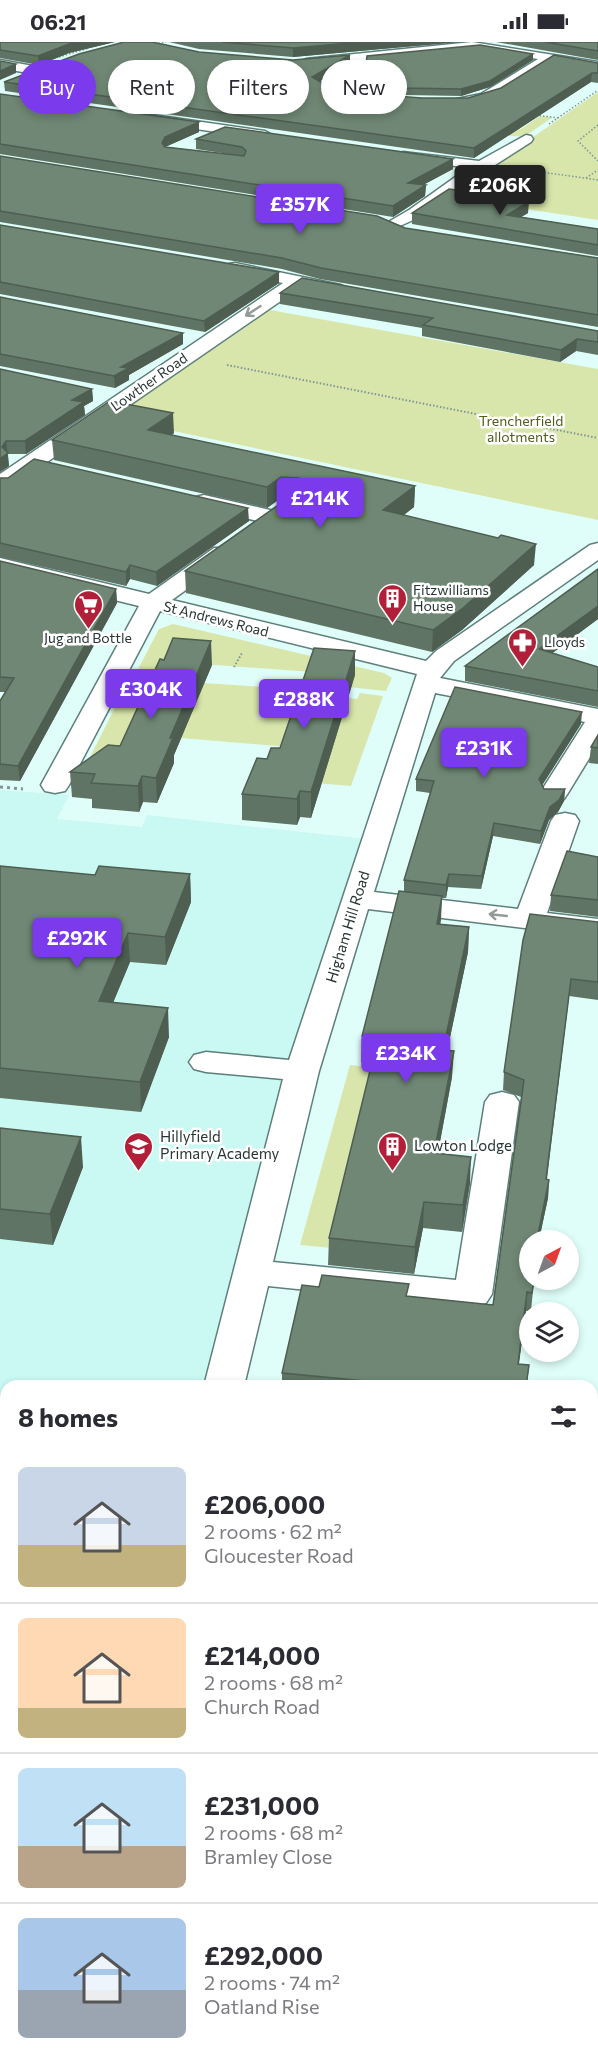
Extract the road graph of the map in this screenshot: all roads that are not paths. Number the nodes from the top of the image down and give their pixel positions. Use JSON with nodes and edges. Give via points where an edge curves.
{"nodes":[{"id":1,"x":498,"y":42,"type":"edge"},
{"id":2,"x":480,"y":45,"type":"junction"},
{"id":3,"x":374,"y":56,"type":"junction"},
{"id":4,"x":548,"y":59,"type":"junction"},
{"id":5,"x":0,"y":64,"type":"edge"},
{"id":6,"x":598,"y":66,"type":"edge"},
{"id":7,"x":18,"y":67,"type":"edge"},
{"id":8,"x":469,"y":102,"type":"junction"},
{"id":9,"x":440,"y":104,"type":"edge"},
{"id":10,"x":488,"y":111,"type":"edge"},
{"id":11,"x":133,"y":116,"type":"edge"},
{"id":12,"x":224,"y":129,"type":"junction"},
{"id":13,"x":282,"y":137,"type":"edge"},
{"id":14,"x":526,"y":139,"type":"road end"},
{"id":15,"x":192,"y":143,"type":"dead end"},
{"id":16,"x":398,"y":154,"type":"edge"},
{"id":17,"x":479,"y":167,"type":"junction"},
{"id":18,"x":416,"y":234,"type":"edge"},
{"id":19,"x":222,"y":266,"type":"edge"},
{"id":20,"x":298,"y":281,"type":"junction"},
{"id":21,"x":359,"y":293,"type":"edge"},
{"id":22,"x":102,"y":394,"type":"dead end"},
{"id":23,"x":124,"y":399,"type":"junction"},
{"id":24,"x":0,"y":457,"type":"edge"},
{"id":25,"x":30,"y":464,"type":"junction"},
{"id":26,"x":53,"y":469,"type":"edge"},
{"id":27,"x":0,"y":484,"type":"edge"},
{"id":28,"x":179,"y":497,"type":"edge"},
{"id":29,"x":598,"y":550,"type":"edge"},
{"id":30,"x":0,"y":565,"type":"edge"},
{"id":31,"x":152,"y":603,"type":"junction"},
{"id":32,"x":429,"y":676,"type":"junction"},
{"id":33,"x":598,"y":719,"type":"edge"},
{"id":34,"x":55,"y":785,"type":"dead end"},
{"id":35,"x":554,"y":793,"type":"edge"},
{"id":36,"x":565,"y":821,"type":"dead end"},
{"id":37,"x":357,"y":899,"type":"junction"},
{"id":38,"x":530,"y":919,"type":"junction"},
{"id":39,"x":598,"y":928,"type":"edge"},
{"id":40,"x":206,"y":1062,"type":"dead end"},
{"id":41,"x":302,"y":1071,"type":"junction"},
{"id":42,"x":502,"y":1102,"type":"dead end"},
{"id":43,"x":253,"y":1272,"type":"junction"},
{"id":44,"x":226,"y":1380,"type":"edge"}],
"edges":[{"from":1,"to":2,"type":"street"},
{"from":2,"to":3,"type":"street"},
{"from":2,"to":4,"type":"street"},
{"from":3,"to":3,"type":"street","via":[[339,74],[293,63]]},
{"from":4,"to":6,"type":"street"},
{"from":4,"to":8,"type":"street","via":[[485,97]]},
{"from":5,"to":7,"type":"street"},
{"from":8,"to":9,"type":"street"},
{"from":8,"to":10,"type":"street"},
{"from":11,"to":12,"type":"street"},
{"from":12,"to":13,"type":"street"},
{"from":12,"to":15,"type":"street"},
{"from":14,"to":17,"type":"street"},
{"from":16,"to":17,"type":"street"},
{"from":17,"to":18,"type":"street","via":[[407,220],[386,222]]},
{"from":19,"to":20,"type":"street"},
{"from":20,"to":21,"type":"street"},
{"from":20,"to":23,"type":"street","name":"Lowther Road","one_way":true,"via":[[208,341],[185,346]]},
{"from":22,"to":23,"type":"street"},
{"from":23,"to":25,"type":"street","name":"Lowther Road"},
{"from":24,"to":25,"type":"street"},
{"from":25,"to":26,"type":"street"},
{"from":25,"to":27,"type":"street","name":"Lowther Road"},
{"from":28,"to":31,"type":"street","via":[[280,511]]},
{"from":29,"to":32,"type":"street","via":[[446,656]]},
{"from":30,"to":31,"type":"street","name":"St Andrews Road"},
{"from":31,"to":32,"type":"street","name":"St Andrews Road"},
{"from":31,"to":34,"type":"street"},
{"from":32,"to":33,"type":"street","name":"St Andrews Road"},
{"from":32,"to":37,"type":"street","name":"Higham Hill Road"},
{"from":33,"to":35,"type":"street"},
{"from":36,"to":38,"type":"street"},
{"from":38,"to":37,"type":"street","one_way":true},
{"from":37,"to":41,"type":"street","name":"Higham Hill Road"},
{"from":38,"to":39,"type":"street"},
{"from":40,"to":41,"type":"street"},
{"from":41,"to":43,"type":"street","name":"Higham Hill Road"},
{"from":42,"to":43,"type":"street","via":[[473,1294]]},
{"from":43,"to":44,"type":"street","name":"Higham Hill Road"}]}
